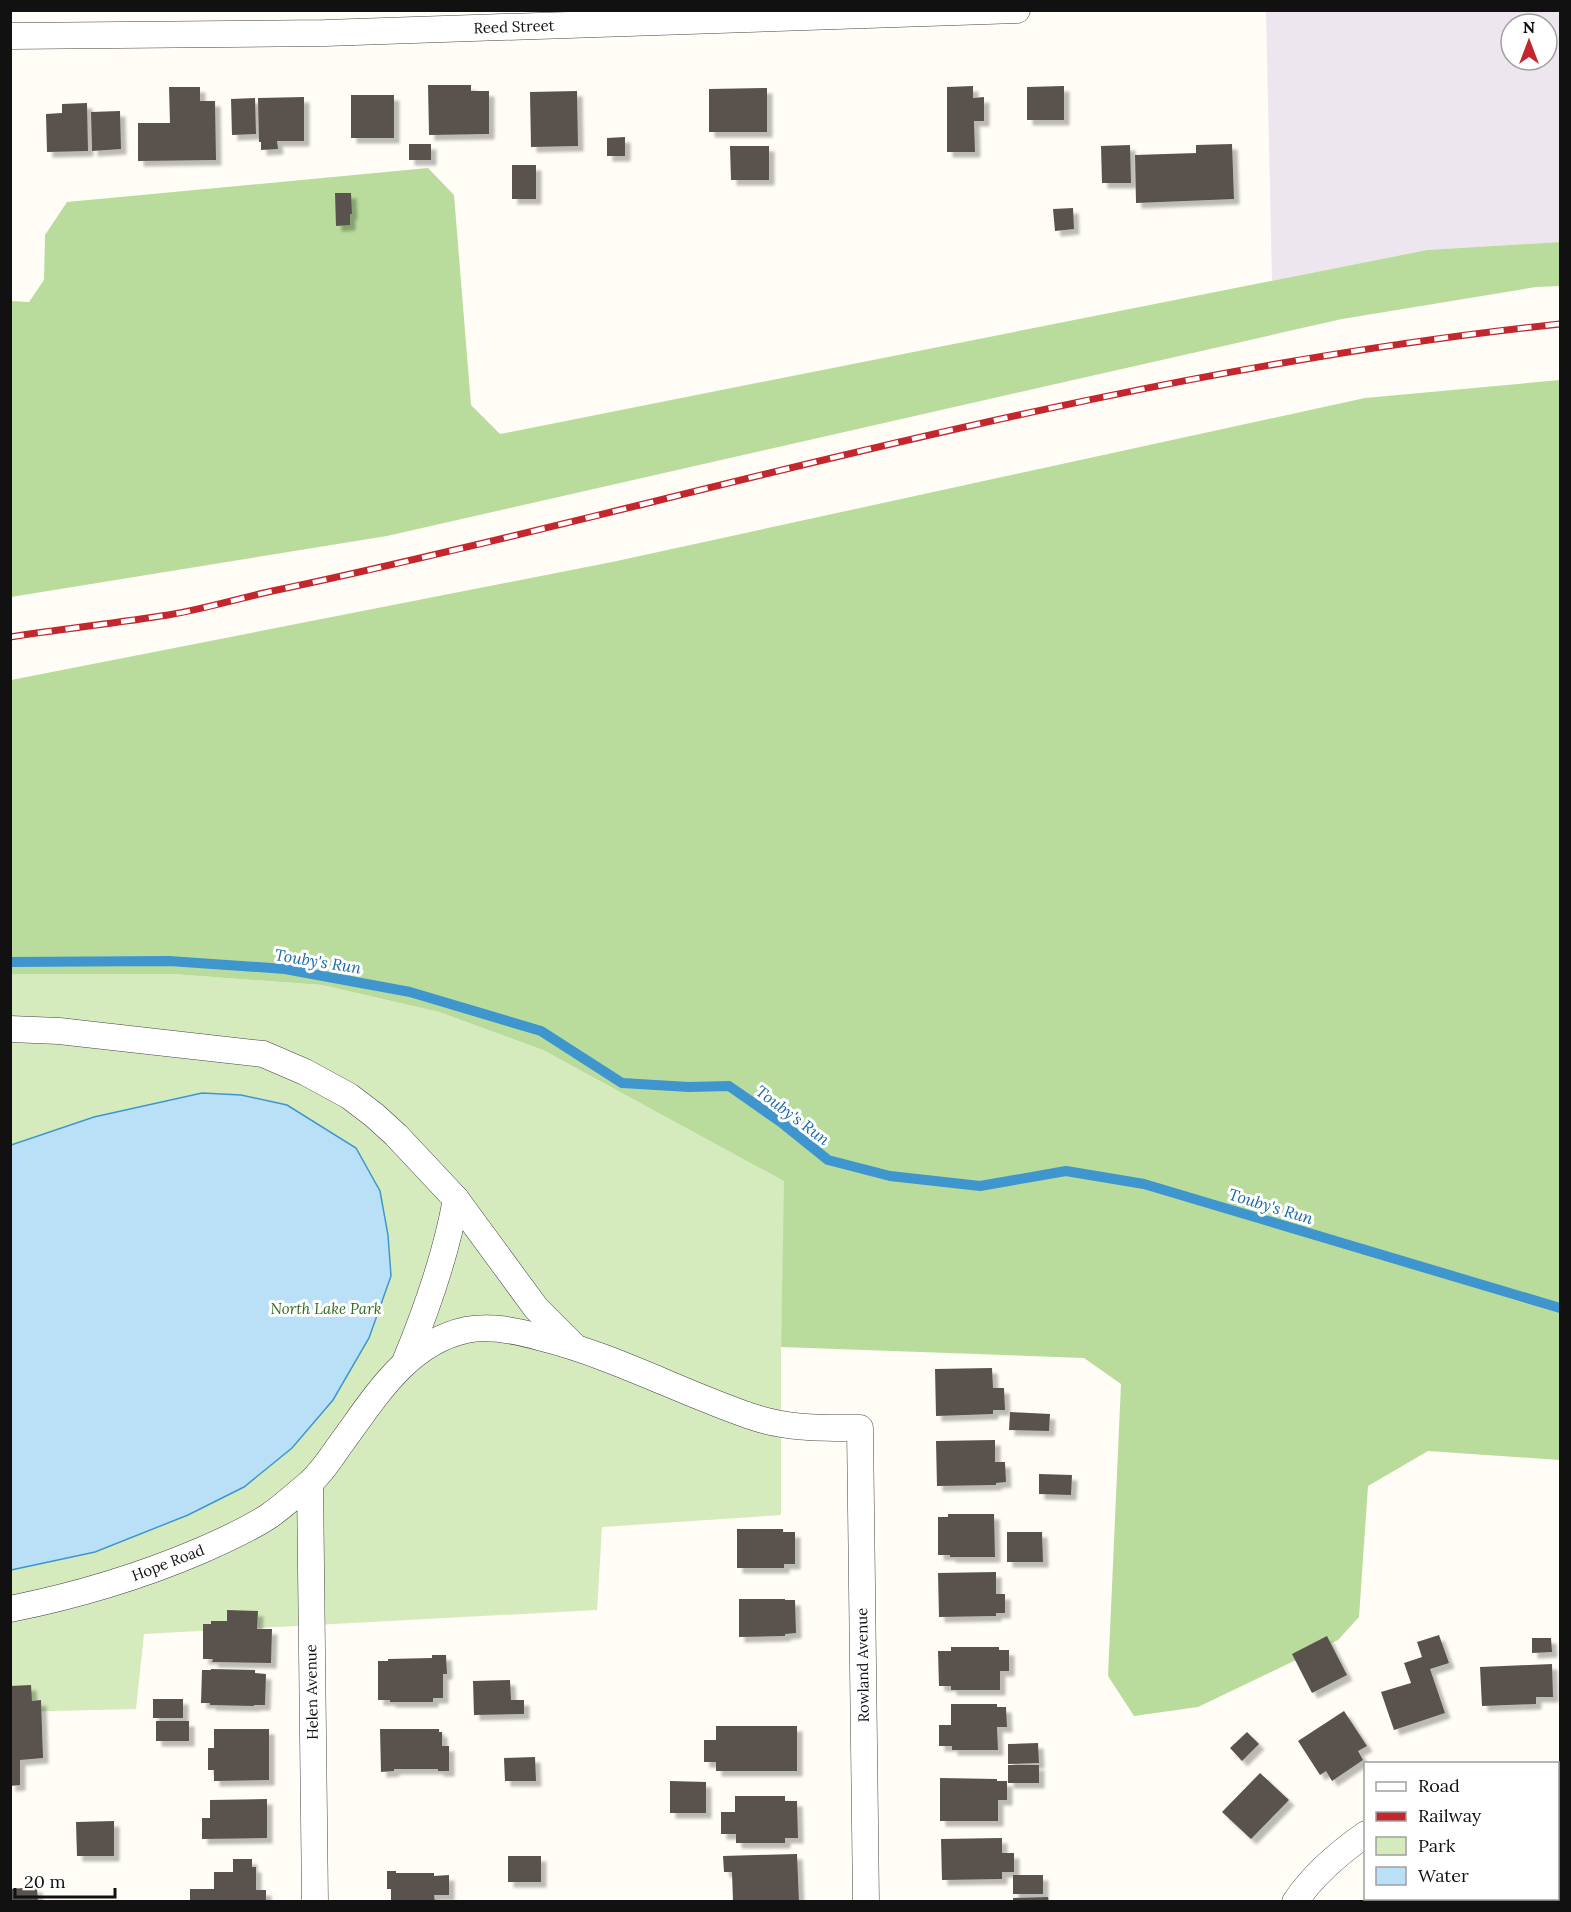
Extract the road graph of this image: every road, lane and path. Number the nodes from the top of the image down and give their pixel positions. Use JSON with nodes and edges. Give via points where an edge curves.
{"nodes":[{"id":1,"x":1017,"y":10,"type":"edge"},
{"id":2,"x":10,"y":36,"type":"edge"},
{"id":3,"x":10,"y":1029,"type":"edge"},
{"id":4,"x":456,"y":1199,"type":"junction"},
{"id":5,"x":574,"y":1346,"type":"junction"},
{"id":6,"x":405,"y":1362,"type":"junction"},
{"id":7,"x":309,"y":1483,"type":"junction"},
{"id":8,"x":10,"y":1609,"type":"edge"},
{"id":9,"x":1364,"y":1835,"type":"edge"},
{"id":10,"x":315,"y":1902,"type":"edge"},
{"id":11,"x":866,"y":1902,"type":"edge"},
{"id":12,"x":1295,"y":1902,"type":"edge"}],
"edges":[{"from":1,"to":2,"type":"street","name":"Reed Street","via":[[325,33]]},
{"from":3,"to":4,"type":"street","via":[[263,1054],[349,1096],[396,1135]]},
{"from":4,"to":5,"type":"street","via":[[519,1287]]},
{"from":4,"to":6,"type":"street","via":[[444,1256]]},
{"from":5,"to":6,"type":"street","via":[[521,1332],[466,1330],[436,1341]]},
{"from":5,"to":11,"type":"street","name":"Rowland Avenue","via":[[751,1417],[797,1428],[860,1428]]},
{"from":6,"to":7,"type":"street","name":"Hope Road"},
{"from":7,"to":8,"type":"street","name":"Hope Road","via":[[269,1516],[224,1541],[104,1586]]},
{"from":7,"to":10,"type":"street","name":"Helen Avenue"},
{"from":9,"to":12,"type":"street","via":[[1323,1870]]}]}
